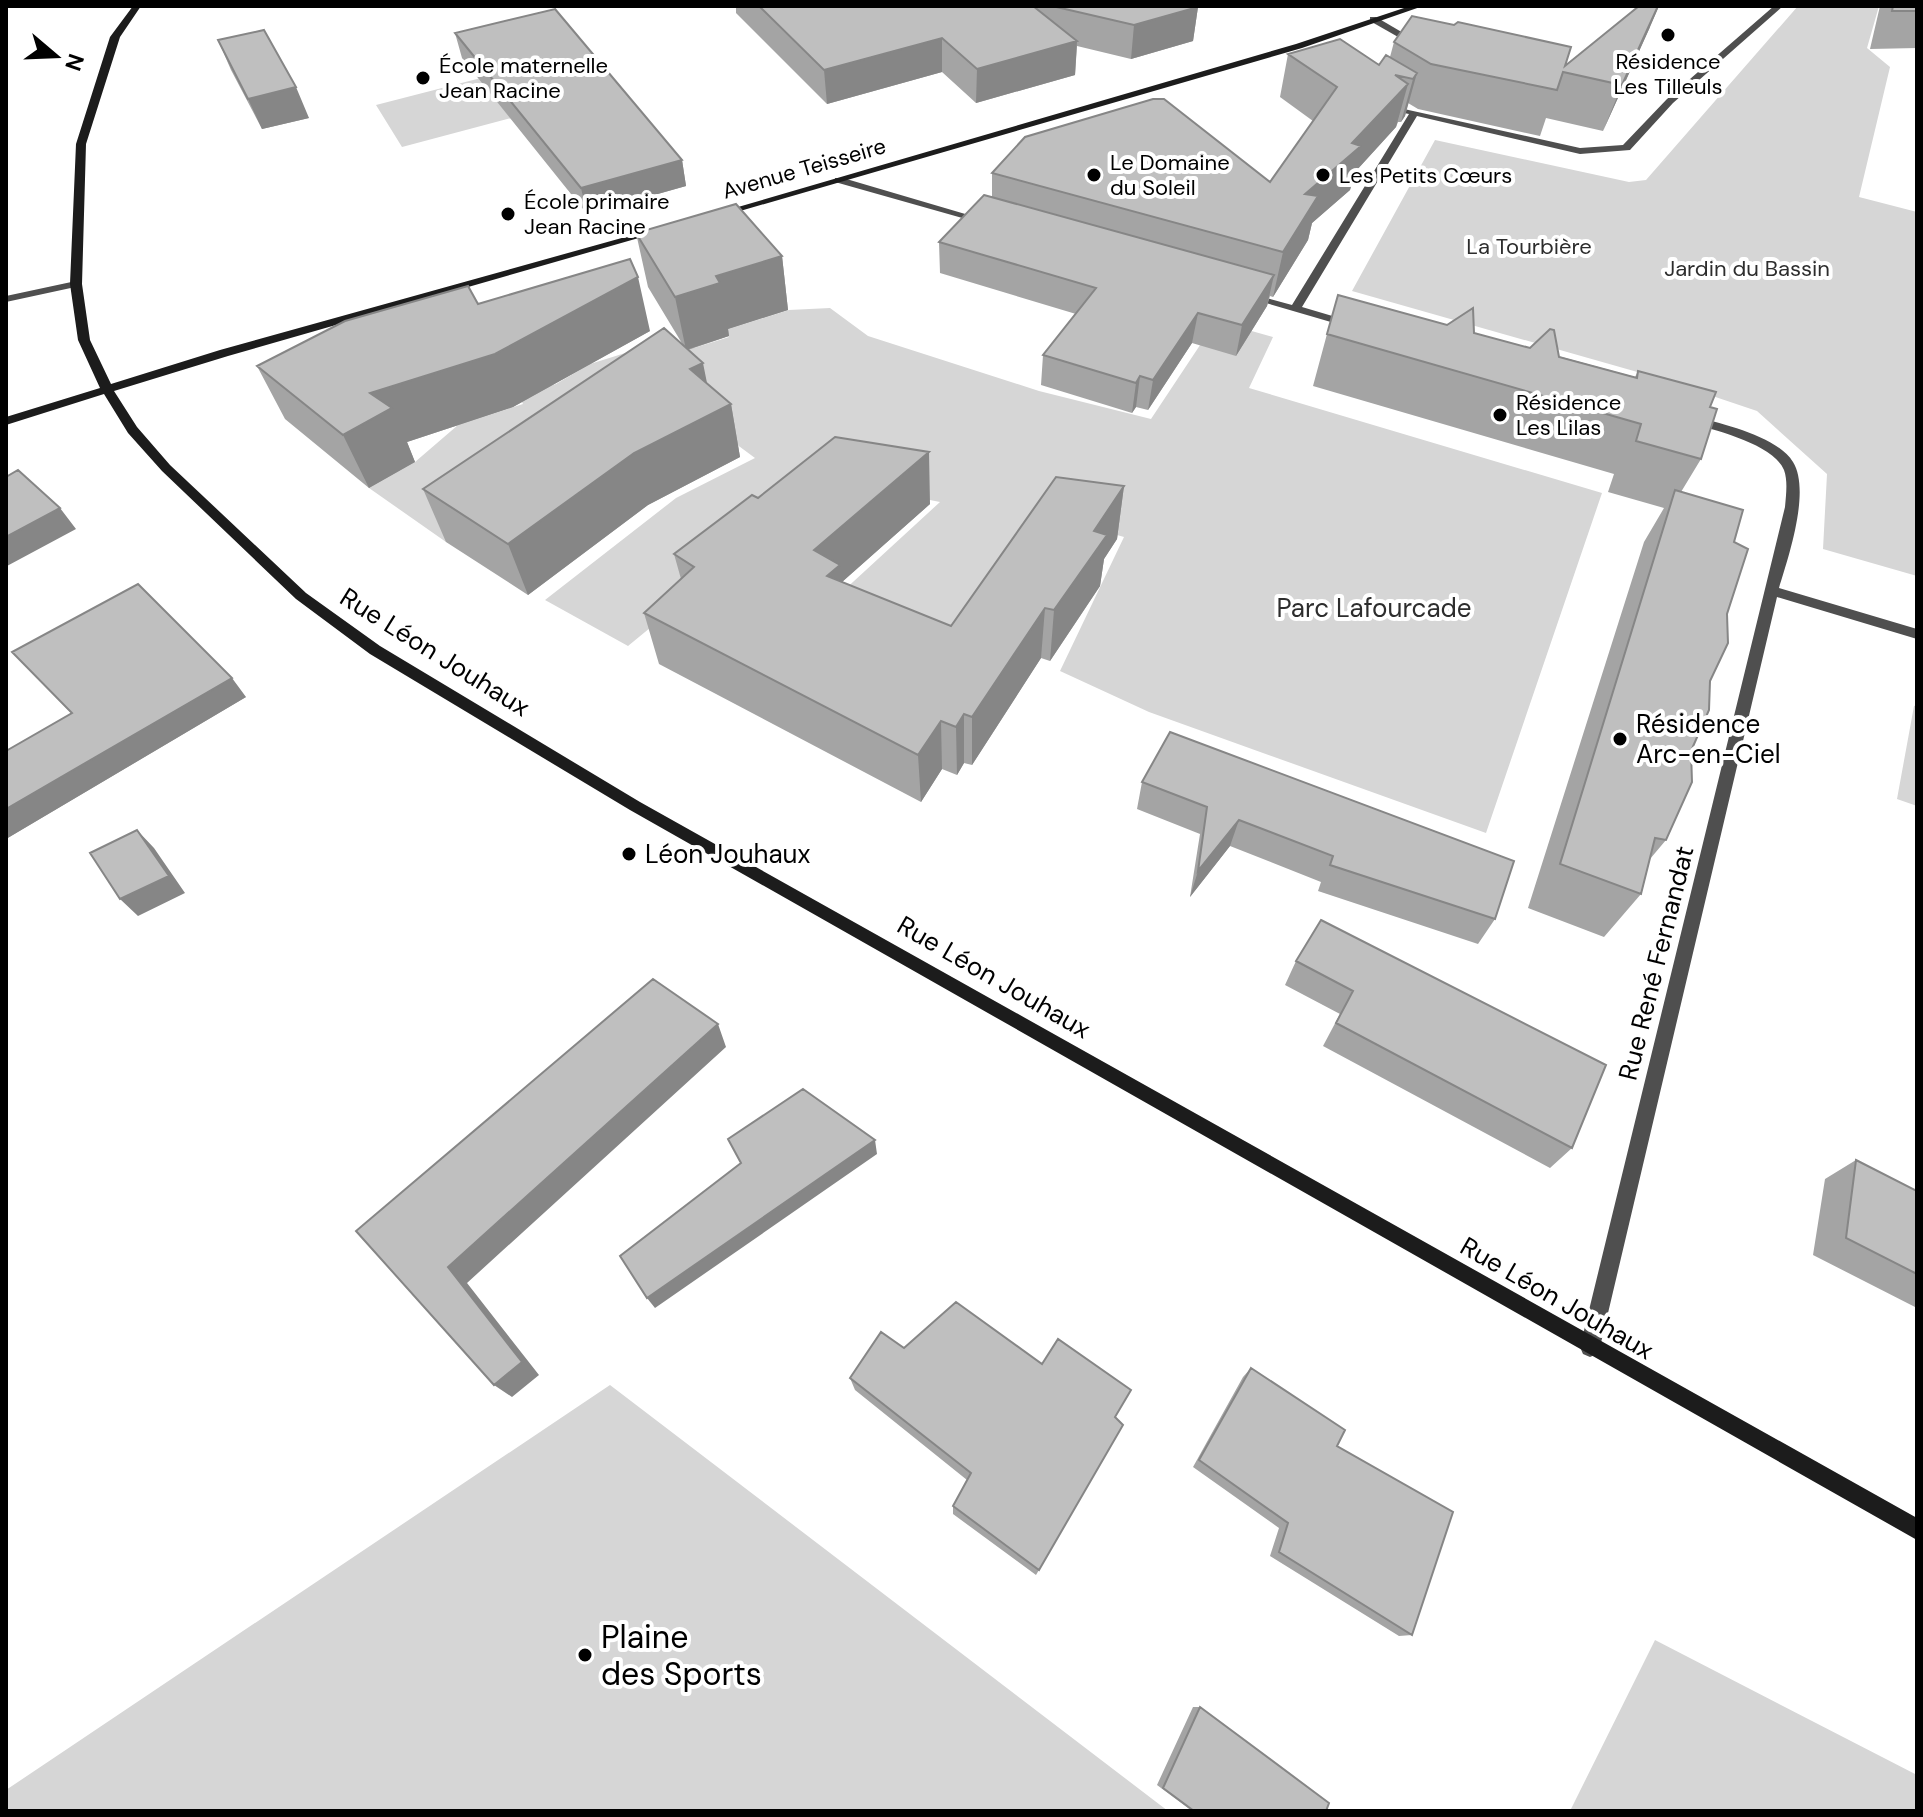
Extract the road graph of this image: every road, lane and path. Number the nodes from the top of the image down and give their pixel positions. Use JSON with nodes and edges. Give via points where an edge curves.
{"nodes":[{"id":1,"x":137,"y":6,"type":"edge"},
{"id":2,"x":1419,"y":6,"type":"edge"},
{"id":3,"x":1779,"y":6,"type":"edge"},
{"id":4,"x":1373,"y":19,"type":"junction"},
{"id":5,"x":1299,"y":46,"type":"junction"},
{"id":6,"x":1423,"y":48,"type":"edge"},
{"id":7,"x":1311,"y":54,"type":"edge"},
{"id":8,"x":1393,"y":103,"type":"edge"},
{"id":9,"x":1414,"y":114,"type":"junction"},
{"id":10,"x":839,"y":180,"type":"junction"},
{"id":11,"x":712,"y":216,"type":"edge"},
{"id":12,"x":996,"y":224,"type":"edge"},
{"id":13,"x":666,"y":229,"type":"edge"},
{"id":14,"x":76,"y":284,"type":"junction"},
{"id":15,"x":1240,"y":293,"type":"edge"},
{"id":16,"x":6,"y":299,"type":"edge"},
{"id":17,"x":1295,"y":309,"type":"junction"},
{"id":18,"x":1370,"y":330,"type":"edge"},
{"id":19,"x":107,"y":389,"type":"junction"},
{"id":20,"x":1673,"y":414,"type":"edge"},
{"id":21,"x":6,"y":421,"type":"edge"},
{"id":22,"x":1772,"y":591,"type":"junction"},
{"id":23,"x":1917,"y":634,"type":"edge"},
{"id":24,"x":1590,"y":1347,"type":"junction"},
{"id":25,"x":1917,"y":1530,"type":"edge"}],
"edges":[{"from":1,"to":14,"type":"street","name":"Rue Léon Jouhaux","via":[[115,37],[81,144]]},
{"from":2,"to":4,"type":"street","name":"Avenue Teisseire"},
{"from":3,"to":9,"type":"street","via":[[1670,101],[1626,148],[1580,151]]},
{"from":4,"to":5,"type":"street","name":"Avenue Teisseire"},
{"from":4,"to":6,"type":"street"},
{"from":5,"to":7,"type":"street"},
{"from":5,"to":10,"type":"street","name":"Avenue Teisseire"},
{"from":8,"to":9,"type":"street"},
{"from":9,"to":17,"type":"street"},
{"from":10,"to":11,"type":"street","name":"Avenue Teisseire"},
{"from":10,"to":12,"type":"street"},
{"from":13,"to":19,"type":"street"},
{"from":14,"to":16,"type":"street"},
{"from":14,"to":19,"type":"street","name":"Rue Léon Jouhaux","via":[[84,340]]},
{"from":15,"to":17,"type":"street"},
{"from":17,"to":18,"type":"street"},
{"from":19,"to":21,"type":"street"},
{"from":19,"to":24,"type":"street","name":"Rue Léon Jouhaux","via":[[132,430],[166,468],[301,596],[375,650],[635,806]]},
{"from":20,"to":22,"type":"street","name":"Rue René Fernandat","via":[[1762,444],[1788,464],[1795,486]]},
{"from":22,"to":23,"type":"street"},
{"from":22,"to":24,"type":"street","name":"Rue René Fernandat"},
{"from":24,"to":25,"type":"street","name":"Rue Léon Jouhaux"}]}
